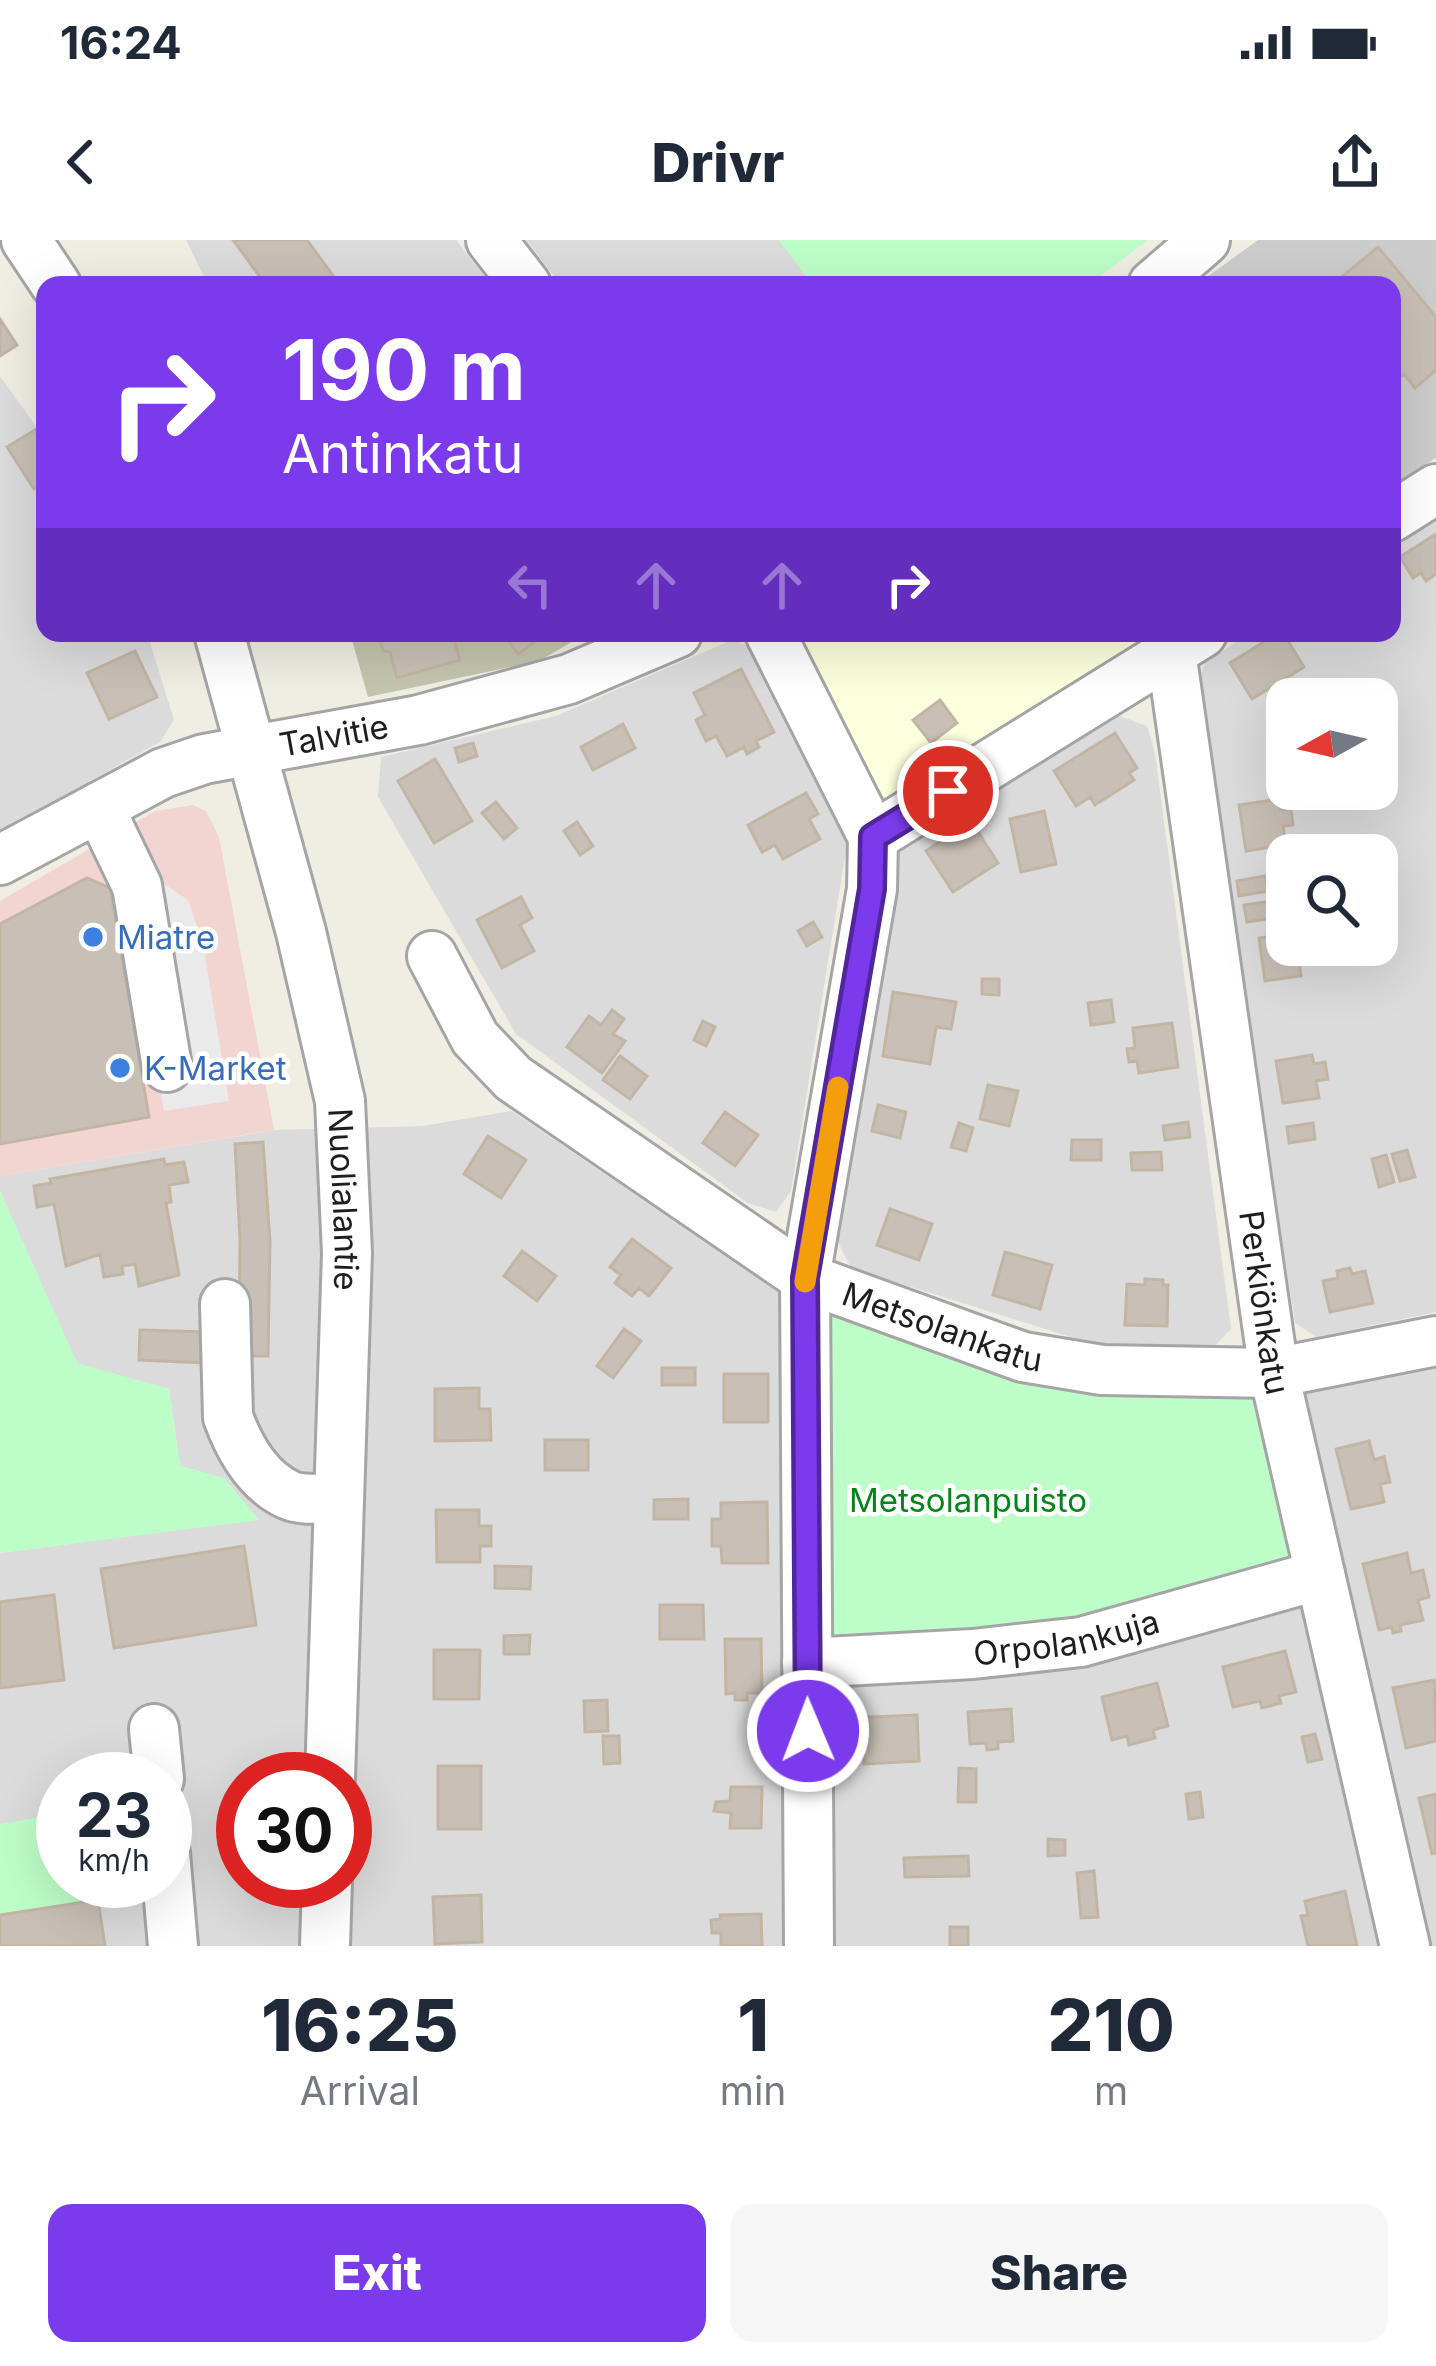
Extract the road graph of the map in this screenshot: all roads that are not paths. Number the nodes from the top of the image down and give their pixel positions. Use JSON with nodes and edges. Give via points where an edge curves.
{"nodes":[{"id":1,"x":26,"y":240,"type":"edge"},
{"id":2,"x":491,"y":240,"type":"edge"},
{"id":3,"x":1205,"y":240,"type":"edge"},
{"id":4,"x":50,"y":276,"type":"edge"},
{"id":5,"x":519,"y":276,"type":"edge"},
{"id":6,"x":1163,"y":276,"type":"edge"},
{"id":7,"x":1436,"y":490,"type":"edge"},
{"id":8,"x":1401,"y":511,"type":"edge"},
{"id":9,"x":222,"y":642,"type":"edge"},
{"id":10,"x":655,"y":642,"type":"edge"},
{"id":11,"x":775,"y":642,"type":"edge"},
{"id":12,"x":1186,"y":642,"type":"edge"},
{"id":13,"x":253,"y":751,"type":"junction"},
{"id":14,"x":99,"y":807,"type":"junction"},
{"id":15,"x":873,"y":837,"type":"junction"},
{"id":16,"x":0,"y":860,"type":"edge"},
{"id":17,"x":432,"y":956,"type":"dead end"},
{"id":18,"x":167,"y":1067,"type":"dead end"},
{"id":19,"x":805,"y":1278,"type":"junction"},
{"id":20,"x":225,"y":1304,"type":"dead end"},
{"id":21,"x":1436,"y":1341,"type":"edge"},
{"id":22,"x":1274,"y":1373,"type":"junction"},
{"id":23,"x":339,"y":1499,"type":"junction"},
{"id":24,"x":1320,"y":1575,"type":"junction"},
{"id":25,"x":807,"y":1663,"type":"junction"},
{"id":26,"x":154,"y":1729,"type":"dead end"},
{"id":27,"x":156,"y":1752,"type":"edge"},
{"id":28,"x":331,"y":1752,"type":"edge"},
{"id":29,"x":169,"y":1908,"type":"edge"},
{"id":30,"x":326,"y":1908,"type":"edge"},
{"id":31,"x":172,"y":1946,"type":"edge"},
{"id":32,"x":325,"y":1946,"type":"edge"},
{"id":33,"x":809,"y":1946,"type":"edge"},
{"id":34,"x":1405,"y":1946,"type":"edge"}],
"edges":[{"from":1,"to":4,"type":"street"},
{"from":2,"to":5,"type":"street"},
{"from":3,"to":6,"type":"street"},
{"from":7,"to":8,"type":"street"},
{"from":9,"to":13,"type":"street","name":"Nuolialantie"},
{"from":10,"to":13,"type":"street","name":"Talvitie","via":[[548,685]]},
{"from":11,"to":15,"type":"street"},
{"from":12,"to":15,"type":"street"},
{"from":12,"to":22,"type":"street","name":"Perkiönkatu"},
{"from":13,"to":14,"type":"street","name":"Talvitie","via":[[163,773]]},
{"from":13,"to":23,"type":"street","name":"Nuolialantie","via":[[340,1100],[346,1253]]},
{"from":14,"to":16,"type":"street","name":"Talvitie"},
{"from":14,"to":18,"type":"street","via":[[137,886]]},
{"from":15,"to":19,"type":"street","via":[[872,889]]},
{"from":17,"to":19,"type":"street","name":"Metsolankatu","via":[[476,1038],[513,1078]]},
{"from":19,"to":22,"type":"street","name":"Metsolankatu","via":[[1023,1357],[1102,1370]]},
{"from":19,"to":25,"type":"street"},
{"from":20,"to":23,"type":"street","via":[[234,1433],[264,1479],[292,1497]]},
{"from":21,"to":22,"type":"street","name":"Metsolankatu"},
{"from":22,"to":24,"type":"street","name":"Perkiönkatu"},
{"from":23,"to":28,"type":"street","name":"Nuolialantie"},
{"from":24,"to":25,"type":"street","name":"Orpolankuja","via":[[1081,1642]]},
{"from":24,"to":34,"type":"street","name":"Perkiönkatu"},
{"from":25,"to":33,"type":"street"},
{"from":26,"to":27,"type":"street"},
{"from":29,"to":31,"type":"street"},
{"from":30,"to":32,"type":"street"}]}
